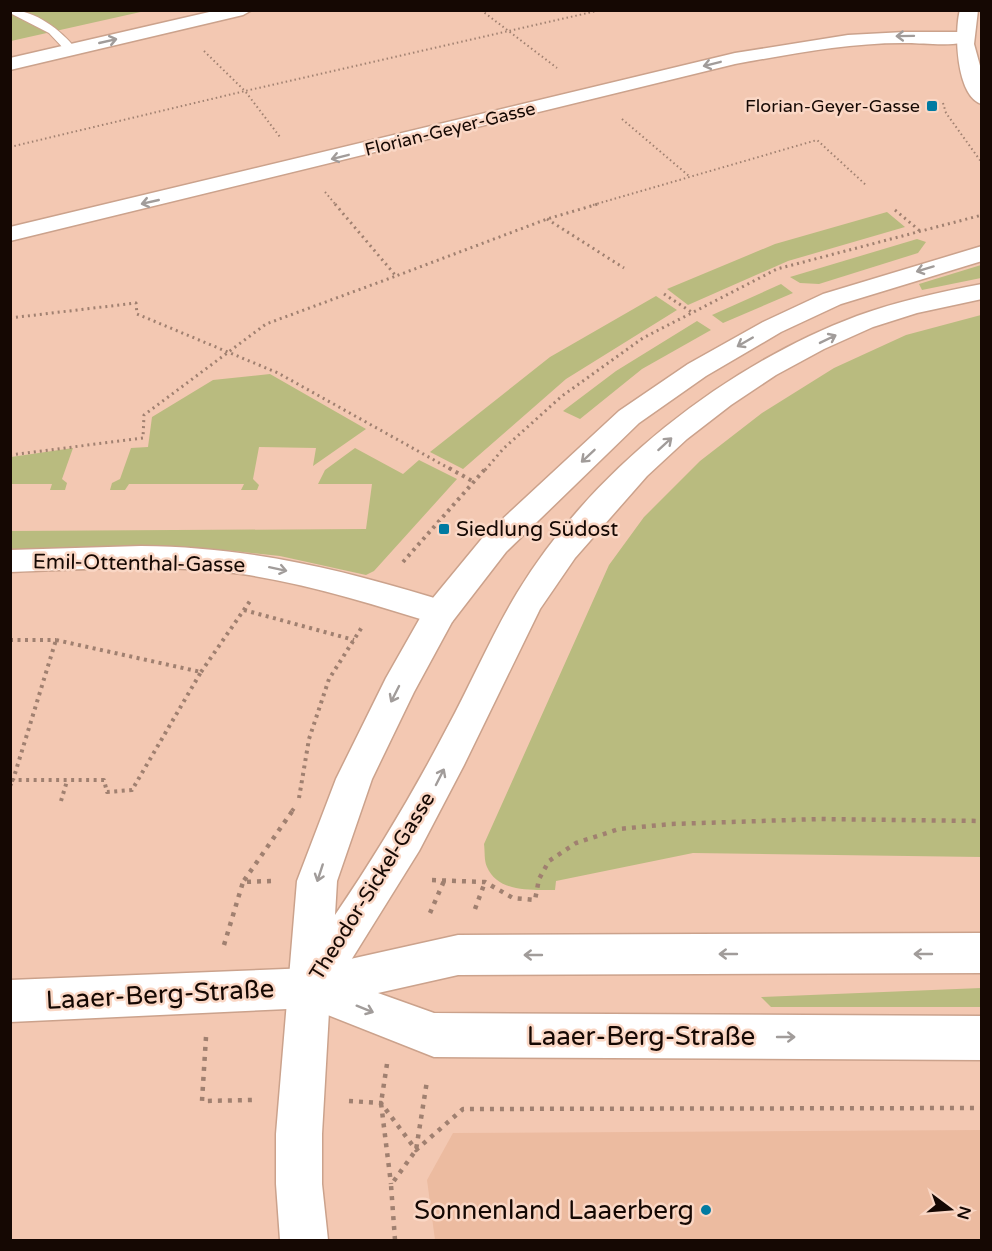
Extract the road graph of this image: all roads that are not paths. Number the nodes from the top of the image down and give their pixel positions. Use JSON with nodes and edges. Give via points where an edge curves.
{"nodes":[{"id":1,"x":12,"y":10,"type":"edge"},
{"id":2,"x":243,"y":10,"type":"edge"},
{"id":3,"x":970,"y":25,"type":"edge"},
{"id":4,"x":70,"y":50,"type":"junction"},
{"id":5,"x":10,"y":64,"type":"edge"},
{"id":6,"x":981,"y":98,"type":"edge"},
{"id":7,"x":10,"y":234,"type":"edge"},
{"id":8,"x":981,"y":253,"type":"edge"},
{"id":9,"x":981,"y":291,"type":"edge"},
{"id":10,"x":10,"y":561,"type":"edge"},
{"id":11,"x":440,"y":613,"type":"junction"},
{"id":12,"x":981,"y":953,"type":"edge"},
{"id":13,"x":310,"y":988,"type":"junction"},
{"id":14,"x":10,"y":1001,"type":"edge"},
{"id":15,"x":981,"y":1038,"type":"edge"},
{"id":16,"x":304,"y":1240,"type":"edge"}],
"edges":[{"from":1,"to":4,"type":"lane","via":[[53,31]]},
{"from":4,"to":2,"type":"main road","one_way":true},
{"from":3,"to":6,"type":"main road","via":[[965,54]]},
{"from":3,"to":7,"type":"main road","name":"Florian-Geyer-Gasse","one_way":true,"via":[[761,52]]},
{"from":4,"to":5,"type":"main road"},
{"from":8,"to":11,"type":"main road","name":"Theodor-Sickel-Gasse","one_way":true,"via":[[832,299],[772,327],[697,370],[630,417],[495,544]]},
{"from":13,"to":9,"type":"main road","name":"Theodor-Sickel-Gasse","one_way":true,"via":[[381,880],[433,790],[531,596],[566,547],[621,484],[685,426],[742,385],[801,352],[862,322],[920,303]]},
{"from":10,"to":11,"type":"main road","name":"Emil-Ottenthal-Gasse","one_way":true,"via":[[206,560],[271,567],[382,593]]},
{"from":11,"to":13,"type":"main road","name":"Theodor-Sickel-Gasse","one_way":true,"via":[[354,779],[317,881]]},
{"from":12,"to":13,"type":"main road","name":"Laaer-Berg-Straße","one_way":true,"via":[[458,955]]},
{"from":13,"to":14,"type":"main road","name":"Laaer-Berg-Straße"},
{"from":13,"to":15,"type":"main road","name":"Laaer-Berg-Straße","one_way":true,"via":[[434,1035]]},
{"from":13,"to":16,"type":"main road","via":[[299,1134]]}]}
